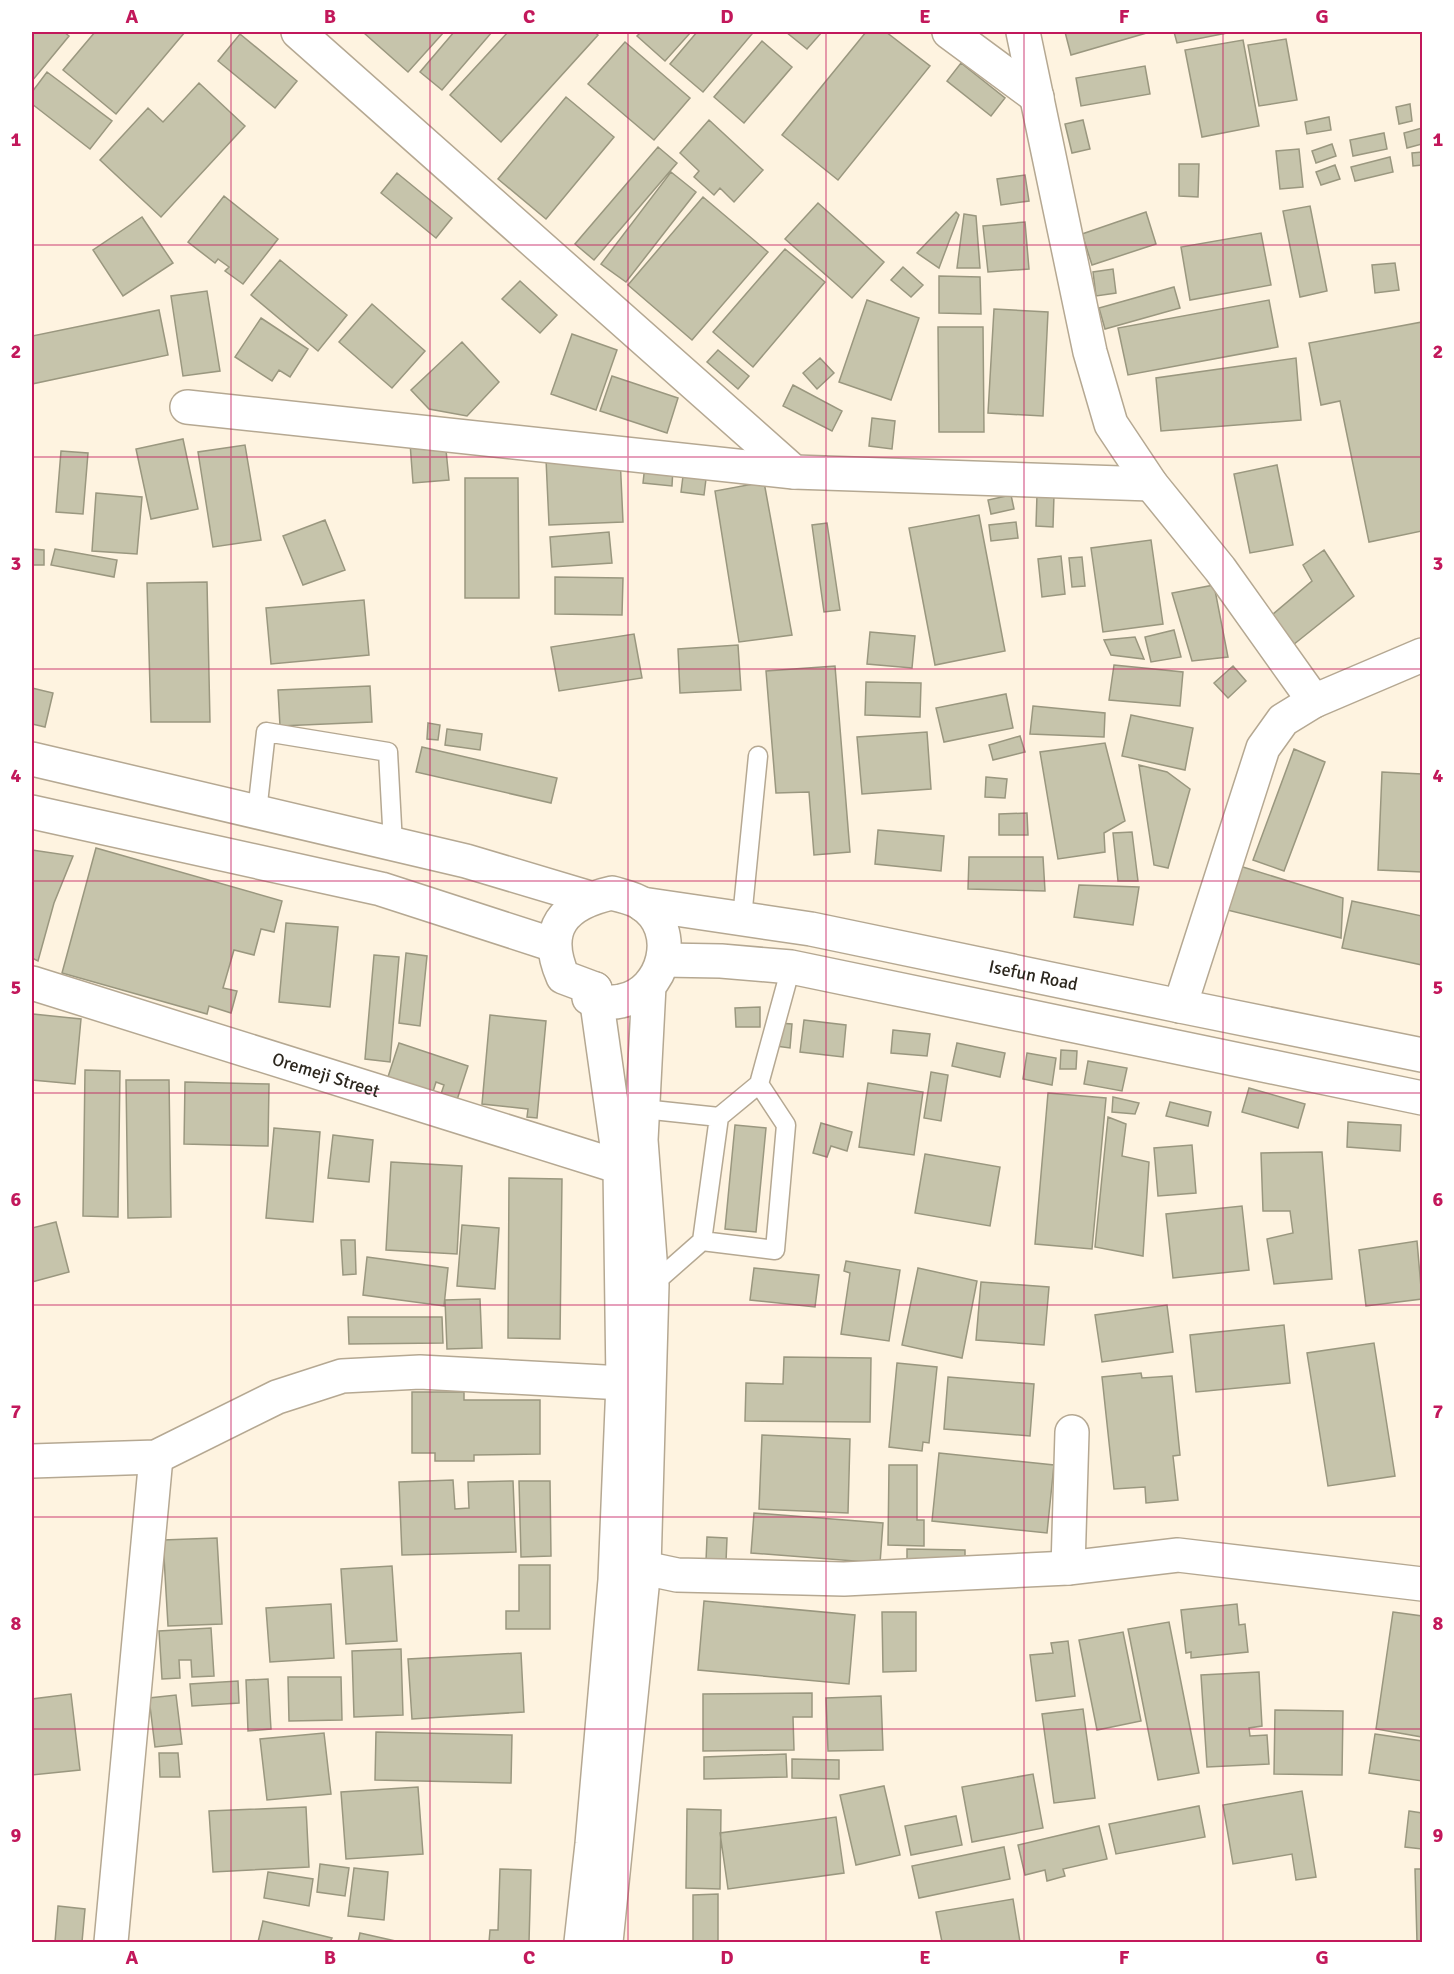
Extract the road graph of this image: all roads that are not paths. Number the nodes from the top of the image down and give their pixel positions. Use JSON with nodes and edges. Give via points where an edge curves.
{"nodes":[{"id":1,"x":297,"y":32,"type":"edge"},
{"id":2,"x":949,"y":32,"type":"edge"},
{"id":3,"x":1023,"y":32,"type":"edge"},
{"id":4,"x":1037,"y":97,"type":"junction"},
{"id":5,"x":187,"y":407,"type":"dead end"},
{"id":6,"x":794,"y":472,"type":"junction"},
{"id":7,"x":1151,"y":484,"type":"junction"},
{"id":8,"x":1422,"y":655,"type":"edge"},
{"id":9,"x":1314,"y":701,"type":"junction"},
{"id":10,"x":758,"y":756,"type":"dead end"},
{"id":11,"x":32,"y":759,"type":"edge"},
{"id":12,"x":32,"y":812,"type":"edge"},
{"id":13,"x":257,"y":812,"type":"junction"},
{"id":14,"x":393,"y":844,"type":"junction"},
{"id":15,"x":590,"y":898,"type":"junction"},
{"id":16,"x":642,"y":904,"type":"junction"},
{"id":17,"x":742,"y":918,"type":"junction"},
{"id":18,"x":554,"y":945,"type":"junction"},
{"id":19,"x":791,"y":967,"type":"junction"},
{"id":20,"x":656,"y":973,"type":"junction"},
{"id":21,"x":32,"y":983,"type":"edge"},
{"id":22,"x":595,"y":989,"type":"junction"},
{"id":23,"x":1180,"y":1006,"type":"junction"},
{"id":24,"x":1422,"y":1055,"type":"edge"},
{"id":25,"x":759,"y":1084,"type":"junction"},
{"id":26,"x":1422,"y":1098,"type":"edge"},
{"id":27,"x":643,"y":1109,"type":"junction"},
{"id":28,"x":719,"y":1117,"type":"junction"},
{"id":29,"x":620,"y":1167,"type":"junction"},
{"id":30,"x":702,"y":1241,"type":"junction"},
{"id":31,"x":652,"y":1285,"type":"junction"},
{"id":32,"x":623,"y":1383,"type":"junction"},
{"id":33,"x":1072,"y":1432,"type":"dead end"},
{"id":34,"x":156,"y":1457,"type":"junction"},
{"id":35,"x":32,"y":1461,"type":"edge"},
{"id":36,"x":644,"y":1568,"type":"junction"},
{"id":37,"x":1068,"y":1568,"type":"junction"},
{"id":38,"x":1422,"y":1584,"type":"edge"},
{"id":39,"x":111,"y":1942,"type":"edge"},
{"id":40,"x":581,"y":1942,"type":"edge"},
{"id":41,"x":606,"y":1942,"type":"edge"}],
"edges":[{"from":1,"to":6,"type":"street"},
{"from":2,"to":4,"type":"street"},
{"from":3,"to":4,"type":"street"},
{"from":4,"to":7,"type":"street","via":[[1090,352],[1111,424]]},
{"from":5,"to":6,"type":"street"},
{"from":6,"to":7,"type":"street"},
{"from":7,"to":9,"type":"street","via":[[1220,569]]},
{"from":8,"to":9,"type":"street"},
{"from":9,"to":23,"type":"street","via":[[1283,720],[1263,748]]},
{"from":10,"to":17,"type":"lane"},
{"from":11,"to":13,"type":"street"},
{"from":12,"to":18,"type":"street","via":[[381,889]]},
{"from":13,"to":14,"type":"street"},
{"from":13,"to":14,"type":"lane","via":[[266,732],[388,752]]},
{"from":14,"to":15,"type":"street"},
{"from":15,"to":16,"type":"street","via":[[612,893]]},
{"from":15,"to":18,"type":"street","via":[[565,915],[556,928]]},
{"from":16,"to":17,"type":"street","name":"Isefun Road"},
{"from":16,"to":20,"type":"street","via":[[655,917],[665,945]]},
{"from":17,"to":23,"type":"street","name":"Isefun Road"},
{"from":18,"to":22,"type":"street","via":[[563,977]]},
{"from":19,"to":20,"type":"street","via":[[721,961]]},
{"from":19,"to":25,"type":"lane"},
{"from":19,"to":26,"type":"street"},
{"from":20,"to":22,"type":"street","via":[[629,999],[605,1002],[589,998]]},
{"from":20,"to":27,"type":"street"},
{"from":21,"to":29,"type":"street","name":"Oremeji Street"},
{"from":22,"to":29,"type":"street"},
{"from":23,"to":24,"type":"street","name":"Isefun Road"},
{"from":25,"to":28,"type":"lane"},
{"from":25,"to":30,"type":"lane","via":[[786,1125],[775,1250]]},
{"from":27,"to":28,"type":"lane"},
{"from":27,"to":31,"type":"street","via":[[641,1140]]},
{"from":28,"to":30,"type":"lane"},
{"from":29,"to":32,"type":"street"},
{"from":30,"to":31,"type":"lane"},
{"from":31,"to":36,"type":"street"},
{"from":32,"to":34,"type":"street","via":[[420,1372],[342,1376],[277,1397]]},
{"from":32,"to":40,"type":"street","via":[[615,1580]]},
{"from":33,"to":37,"type":"street"},
{"from":34,"to":35,"type":"street"},
{"from":34,"to":39,"type":"street"},
{"from":36,"to":37,"type":"street","via":[[678,1575],[844,1579]]},
{"from":36,"to":41,"type":"street"},
{"from":37,"to":38,"type":"street","via":[[1178,1555]]}]}
